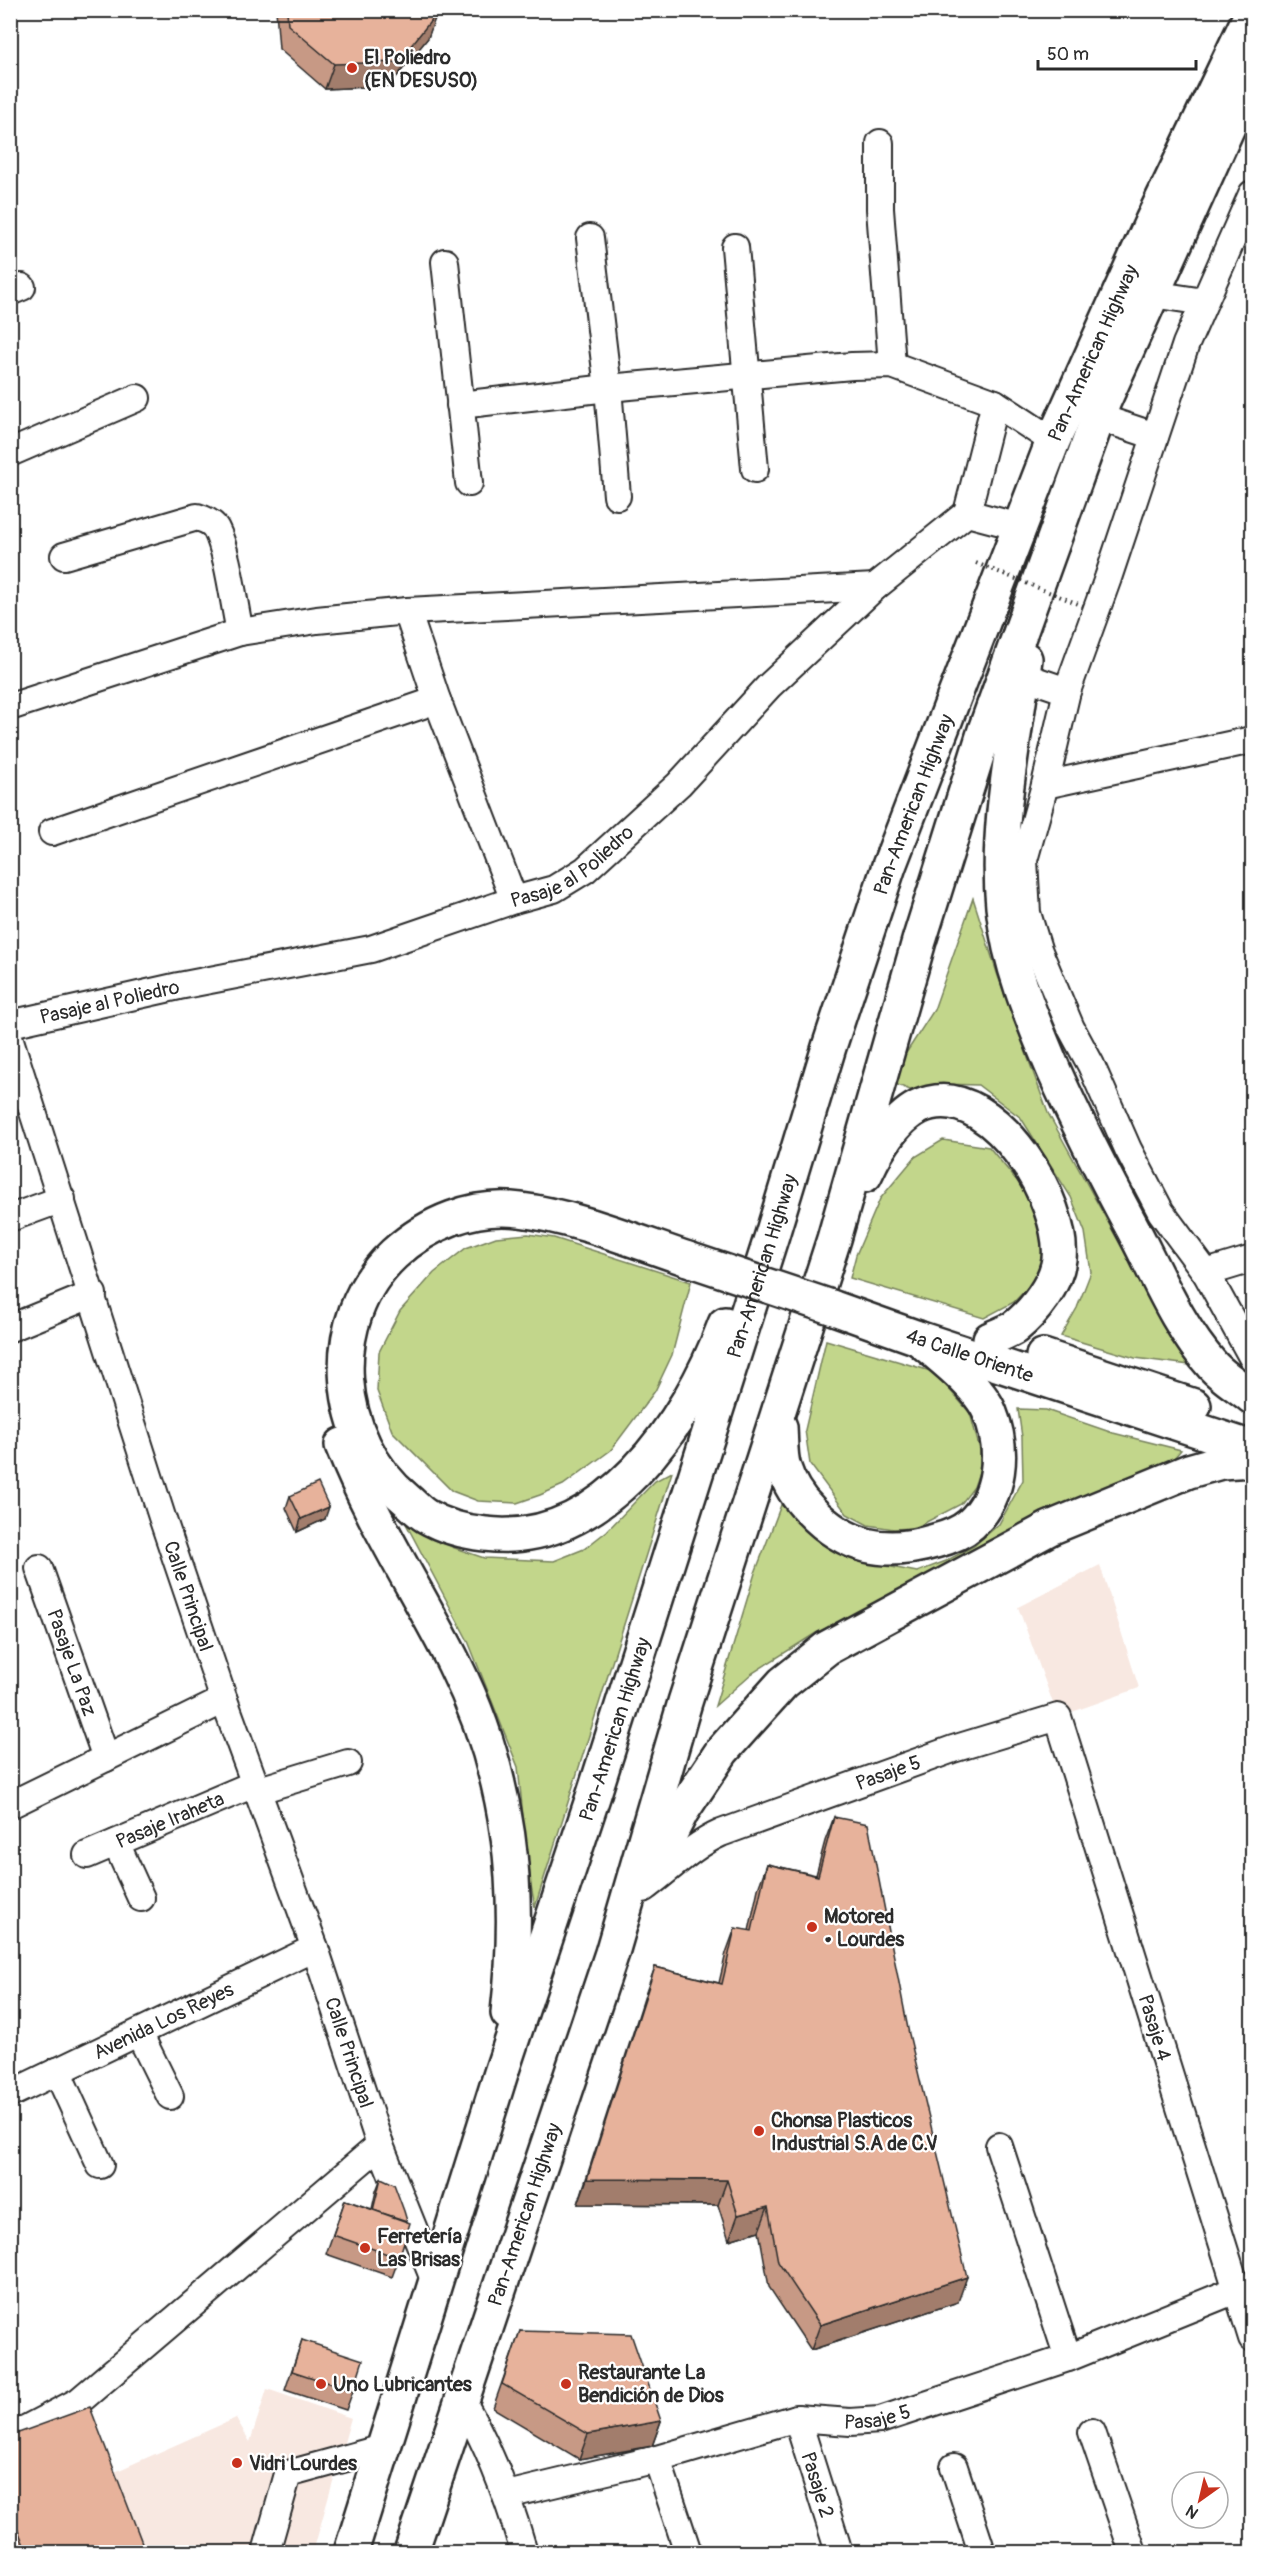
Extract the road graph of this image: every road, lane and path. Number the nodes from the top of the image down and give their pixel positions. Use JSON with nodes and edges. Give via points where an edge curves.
{"nodes":[{"id":1,"x":1252,"y":12,"type":"edge"},
{"id":2,"x":1252,"y":75,"type":"edge"},
{"id":3,"x":880,"y":143,"type":"dead end"},
{"id":4,"x":1252,"y":194,"type":"edge"},
{"id":5,"x":590,"y":238,"type":"dead end"},
{"id":6,"x":735,"y":247,"type":"dead end"},
{"id":7,"x":445,"y":262,"type":"dead end"},
{"id":8,"x":1152,"y":294,"type":"junction"},
{"id":9,"x":1204,"y":302,"type":"junction"},
{"id":10,"x":892,"y":365,"type":"junction"},
{"id":11,"x":747,"y":376,"type":"junction"},
{"id":12,"x":608,"y":388,"type":"junction"},
{"id":13,"x":137,"y":398,"type":"dead end"},
{"id":14,"x":995,"y":403,"type":"junction"},
{"id":15,"x":460,"y":405,"type":"junction"},
{"id":16,"x":1098,"y":417,"type":"junction"},
{"id":17,"x":1155,"y":436,"type":"junction"},
{"id":18,"x":1053,"y":441,"type":"junction"},
{"id":19,"x":10,"y":453,"type":"edge"},
{"id":20,"x":755,"y":469,"type":"dead end"},
{"id":21,"x":469,"y":483,"type":"dead end"},
{"id":22,"x":617,"y":496,"type":"dead end"},
{"id":23,"x":967,"y":513,"type":"junction"},
{"id":24,"x":1020,"y":527,"type":"junction"},
{"id":25,"x":64,"y":556,"type":"dead end"},
{"id":26,"x":976,"y":563,"type":"dead end"},
{"id":27,"x":875,"y":587,"type":"junction"},
{"id":28,"x":1034,"y":592,"type":"junction"},
{"id":29,"x":1086,"y":607,"type":"dead end"},
{"id":30,"x":407,"y":611,"type":"junction"},
{"id":31,"x":240,"y":632,"type":"junction"},
{"id":32,"x":1023,"y":676,"type":"junction"},
{"id":33,"x":1066,"y":691,"type":"junction"},
{"id":34,"x":437,"y":700,"type":"junction"},
{"id":35,"x":10,"y":707,"type":"edge"},
{"id":36,"x":1252,"y":740,"type":"edge"},
{"id":37,"x":1045,"y":785,"type":"junction"},
{"id":38,"x":52,"y":832,"type":"dead end"},
{"id":39,"x":514,"y":900,"type":"junction"},
{"id":40,"x":10,"y":1024,"type":"edge"},
{"id":41,"x":10,"y":1040,"type":"edge"},
{"id":42,"x":829,"y":1047,"type":"junction"},
{"id":43,"x":62,"y":1199,"type":"junction"},
{"id":44,"x":10,"y":1218,"type":"edge"},
{"id":45,"x":834,"y":1239,"type":"junction"},
{"id":46,"x":690,"y":1252,"type":"junction"},
{"id":47,"x":1252,"y":1258,"type":"edge"},
{"id":48,"x":1206,"y":1273,"type":"junction"},
{"id":49,"x":93,"y":1294,"type":"junction"},
{"id":50,"x":833,"y":1299,"type":"junction"},
{"id":51,"x":10,"y":1328,"type":"edge"},
{"id":52,"x":805,"y":1332,"type":"junction"},
{"id":53,"x":918,"y":1338,"type":"junction"},
{"id":54,"x":990,"y":1339,"type":"junction"},
{"id":55,"x":1252,"y":1357,"type":"edge"},
{"id":56,"x":1252,"y":1397,"type":"edge"},
{"id":57,"x":1252,"y":1425,"type":"edge"},
{"id":58,"x":1252,"y":1448,"type":"edge"},
{"id":59,"x":1252,"y":1461,"type":"edge"},
{"id":60,"x":39,"y":1568,"type":"dead end"},
{"id":61,"x":224,"y":1700,"type":"junction"},
{"id":62,"x":1058,"y":1717,"type":"joint"},
{"id":63,"x":106,"y":1758,"type":"junction"},
{"id":64,"x":348,"y":1763,"type":"dead end"},
{"id":65,"x":255,"y":1787,"type":"junction"},
{"id":66,"x":697,"y":1787,"type":"junction"},
{"id":67,"x":10,"y":1805,"type":"edge"},
{"id":68,"x":721,"y":1833,"type":"junction"},
{"id":69,"x":116,"y":1843,"type":"junction"},
{"id":70,"x":87,"y":1855,"type":"dead end"},
{"id":71,"x":643,"y":1889,"type":"junction"},
{"id":72,"x":141,"y":1898,"type":"dead end"},
{"id":73,"x":315,"y":1948,"type":"junction"},
{"id":74,"x":612,"y":1953,"type":"junction"},
{"id":75,"x":139,"y":2033,"type":"junction"},
{"id":76,"x":57,"y":2071,"type":"junction"},
{"id":77,"x":501,"y":2073,"type":"junction"},
{"id":78,"x":10,"y":2094,"type":"edge"},
{"id":79,"x":170,"y":2096,"type":"dead end"},
{"id":80,"x":380,"y":2145,"type":"junction"},
{"id":81,"x":999,"y":2146,"type":"dead end"},
{"id":82,"x":100,"y":2164,"type":"dead end"},
{"id":83,"x":435,"y":2282,"type":"junction"},
{"id":84,"x":1236,"y":2290,"type":"junction"},
{"id":85,"x":1252,"y":2338,"type":"edge"},
{"id":86,"x":1068,"y":2358,"type":"junction"},
{"id":87,"x":463,"y":2402,"type":"junction"},
{"id":88,"x":797,"y":2418,"type":"junction"},
{"id":89,"x":1092,"y":2432,"type":"dead end"},
{"id":90,"x":10,"y":2437,"type":"edge"},
{"id":91,"x":383,"y":2448,"type":"junction"},
{"id":92,"x":657,"y":2459,"type":"junction"},
{"id":93,"x":954,"y":2467,"type":"dead end"},
{"id":94,"x":507,"y":2495,"type":"junction"},
{"id":95,"x":266,"y":2553,"type":"edge"},
{"id":96,"x":351,"y":2553,"type":"edge"},
{"id":97,"x":411,"y":2553,"type":"edge"},
{"id":98,"x":524,"y":2553,"type":"edge"},
{"id":99,"x":688,"y":2553,"type":"edge"},
{"id":100,"x":839,"y":2553,"type":"edge"},
{"id":101,"x":982,"y":2553,"type":"edge"},
{"id":102,"x":1133,"y":2553,"type":"edge"}],
"edges":[{"from":1,"to":18,"type":"highway","name":"Pan-American Highway"},
{"from":2,"to":8,"type":"highway","name":"Pan-American Highway"},
{"from":3,"to":10,"type":"street","via":[[880,209]]},
{"from":4,"to":9,"type":"street"},
{"from":5,"to":12,"type":"street"},
{"from":6,"to":11,"type":"street"},
{"from":7,"to":15,"type":"street"},
{"from":8,"to":9,"type":"street"},
{"from":8,"to":16,"type":"highway","name":"Pan-American Highway"},
{"from":9,"to":17,"type":"street"},
{"from":10,"to":11,"type":"street"},
{"from":10,"to":14,"type":"street"},
{"from":11,"to":12,"type":"street"},
{"from":11,"to":20,"type":"street"},
{"from":12,"to":15,"type":"street"},
{"from":12,"to":22,"type":"street"},
{"from":13,"to":19,"type":"street"},
{"from":14,"to":18,"type":"street"},
{"from":14,"to":23,"type":"street"},
{"from":15,"to":21,"type":"street"},
{"from":16,"to":17,"type":"street"},
{"from":16,"to":28,"type":"highway","name":"Pan-American Highway"},
{"from":17,"to":33,"type":"street"},
{"from":18,"to":24,"type":"highway","name":"Pan-American Highway"},
{"from":23,"to":24,"type":"street"},
{"from":23,"to":27,"type":"street","name":"Pasaje al Poliedro"},
{"from":24,"to":42,"type":"highway","name":"Pan-American Highway","via":[[889,866]]},
{"from":25,"to":31,"type":"street","via":[[196,517],[207,520],[215,528],[223,552]]},
{"from":26,"to":29,"type":"path","bridge":true},
{"from":27,"to":30,"type":"street"},
{"from":27,"to":39,"type":"street","name":"Pasaje al Poliedro","via":[[769,686],[679,784],[585,870],[554,889]]},
{"from":28,"to":32,"type":"highway"},
{"from":28,"to":45,"type":"highway","name":"Pan-American Highway","via":[[985,730],[919,941]]},
{"from":30,"to":31,"type":"street"},
{"from":30,"to":34,"type":"street"},
{"from":31,"to":35,"type":"street"},
{"from":32,"to":33,"type":"street"},
{"from":32,"to":56,"type":"highway","via":[[1002,853],[1003,905],[1023,998],[1070,1107],[1188,1334],[1214,1367]]},
{"from":33,"to":37,"type":"street"},
{"from":34,"to":38,"type":"street"},
{"from":34,"to":39,"type":"street"},
{"from":36,"to":37,"type":"street"},
{"from":37,"to":48,"type":"street","via":[[1024,860],[1027,913],[1052,987],[1128,1149],[1161,1212]]},
{"from":39,"to":40,"type":"street","name":"Pasaje al Poliedro","via":[[371,949]]},
{"from":41,"to":43,"type":"street","name":"Calle Principal"},
{"from":42,"to":46,"type":"highway","via":[[723,1329],[696,1388],[652,1453],[624,1481],[566,1523],[533,1534],[499,1536],[466,1532],[426,1516],[378,1471],[353,1419],[346,1352],[358,1308],[371,1281],[391,1257],[424,1231],[446,1220],[481,1211],[519,1210]]},
{"from":42,"to":77,"type":"highway","name":"Pan-American Highway","via":[[644,1639]]},
{"from":43,"to":44,"type":"street"},
{"from":43,"to":49,"type":"street","name":"Calle Principal"},
{"from":45,"to":52,"type":"highway","name":"Pan-American Highway"},
{"from":45,"to":54,"type":"highway","via":[[884,1140],[913,1112],[930,1102],[949,1102],[989,1119],[1021,1152],[1045,1194],[1059,1259],[1052,1279],[1029,1315]]},
{"from":46,"to":50,"type":"highway","name":"4a Calle Oriente"},
{"from":46,"to":77,"type":"highway","via":[[559,1201],[505,1192],[473,1195],[443,1204],[376,1248],[344,1296],[336,1320],[330,1377],[339,1436],[371,1509],[455,1665],[487,1743],[506,1813],[514,1872],[513,1936]]},
{"from":47,"to":48,"type":"street"},
{"from":48,"to":55,"type":"street"},
{"from":49,"to":51,"type":"street"},
{"from":49,"to":61,"type":"street","name":"Calle Principal"},
{"from":50,"to":53,"type":"highway","name":"4a Calle Oriente"},
{"from":50,"to":54,"type":"highway","name":"4a Calle Oriente"},
{"from":52,"to":53,"type":"highway","via":[[779,1422],[784,1468],[798,1498],[819,1520],[837,1533],[884,1550],[947,1538],[971,1524],[989,1499],[999,1473],[998,1441],[990,1412],[958,1372]]},
{"from":52,"to":74,"type":"highway","name":"Pan-American Highway","via":[[686,1702]]},
{"from":53,"to":58,"type":"highway","name":"4a Calle Oriente"},
{"from":54,"to":57,"type":"highway","name":"4a Calle Oriente"},
{"from":59,"to":66,"type":"highway","via":[[1221,1462],[1189,1471],[1050,1528],[827,1648],[793,1674],[747,1721]]},
{"from":60,"to":63,"type":"street","name":"Pasaje La Paz"},
{"from":61,"to":63,"type":"street"},
{"from":61,"to":65,"type":"street","name":"Calle Principal"},
{"from":62,"to":68,"type":"street","name":"Pasaje 5","via":[[953,1749]]},
{"from":62,"to":84,"type":"street","name":"Pasaje 4"},
{"from":63,"to":67,"type":"street"},
{"from":64,"to":65,"type":"street","name":"Pasaje Iraheta"},
{"from":65,"to":69,"type":"street","name":"Pasaje Iraheta"},
{"from":65,"to":73,"type":"street","name":"Calle Principal"},
{"from":66,"to":68,"type":"street","via":[[697,1815],[707,1827]]},
{"from":66,"to":71,"type":"highway","via":[[664,1842]]},
{"from":68,"to":71,"type":"street","name":"Pasaje 5","via":[[700,1842]]},
{"from":69,"to":70,"type":"street","name":"Pasaje Iraheta"},
{"from":69,"to":72,"type":"street"},
{"from":71,"to":74,"type":"highway"},
{"from":73,"to":75,"type":"street","name":"Avenida Los Reyes"},
{"from":73,"to":80,"type":"street","name":"Calle Principal"},
{"from":74,"to":87,"type":"highway","name":"Pan-American Highway"},
{"from":75,"to":76,"type":"street","name":"Avenida Los Reyes"},
{"from":75,"to":79,"type":"street"},
{"from":76,"to":78,"type":"street","name":"Avenida Los Reyes"},
{"from":76,"to":82,"type":"street"},
{"from":77,"to":83,"type":"highway","name":"Pan-American Highway"},
{"from":80,"to":83,"type":"street","name":"Calle Principal"},
{"from":80,"to":90,"type":"street","via":[[79,2401]]},
{"from":81,"to":86,"type":"street"},
{"from":83,"to":91,"type":"highway","name":"Pan-American Highway"},
{"from":84,"to":85,"type":"street","name":"Pasaje 4"},
{"from":84,"to":86,"type":"street","name":"Pasaje 5"},
{"from":86,"to":88,"type":"street","name":"Pasaje 5","via":[[880,2420]]},
{"from":87,"to":94,"type":"street"},
{"from":87,"to":97,"type":"highway","name":"Pan-American Highway"},
{"from":88,"to":92,"type":"street","name":"Pasaje 5"},
{"from":88,"to":100,"type":"street","name":"Pasaje 2"},
{"from":89,"to":102,"type":"street"},
{"from":91,"to":95,"type":"street","via":[[288,2474]]},
{"from":91,"to":96,"type":"highway","name":"Pan-American Highway"},
{"from":92,"to":94,"type":"street","name":"Pasaje 5"},
{"from":92,"to":99,"type":"street"},
{"from":93,"to":101,"type":"street"},
{"from":94,"to":98,"type":"street"}]}
